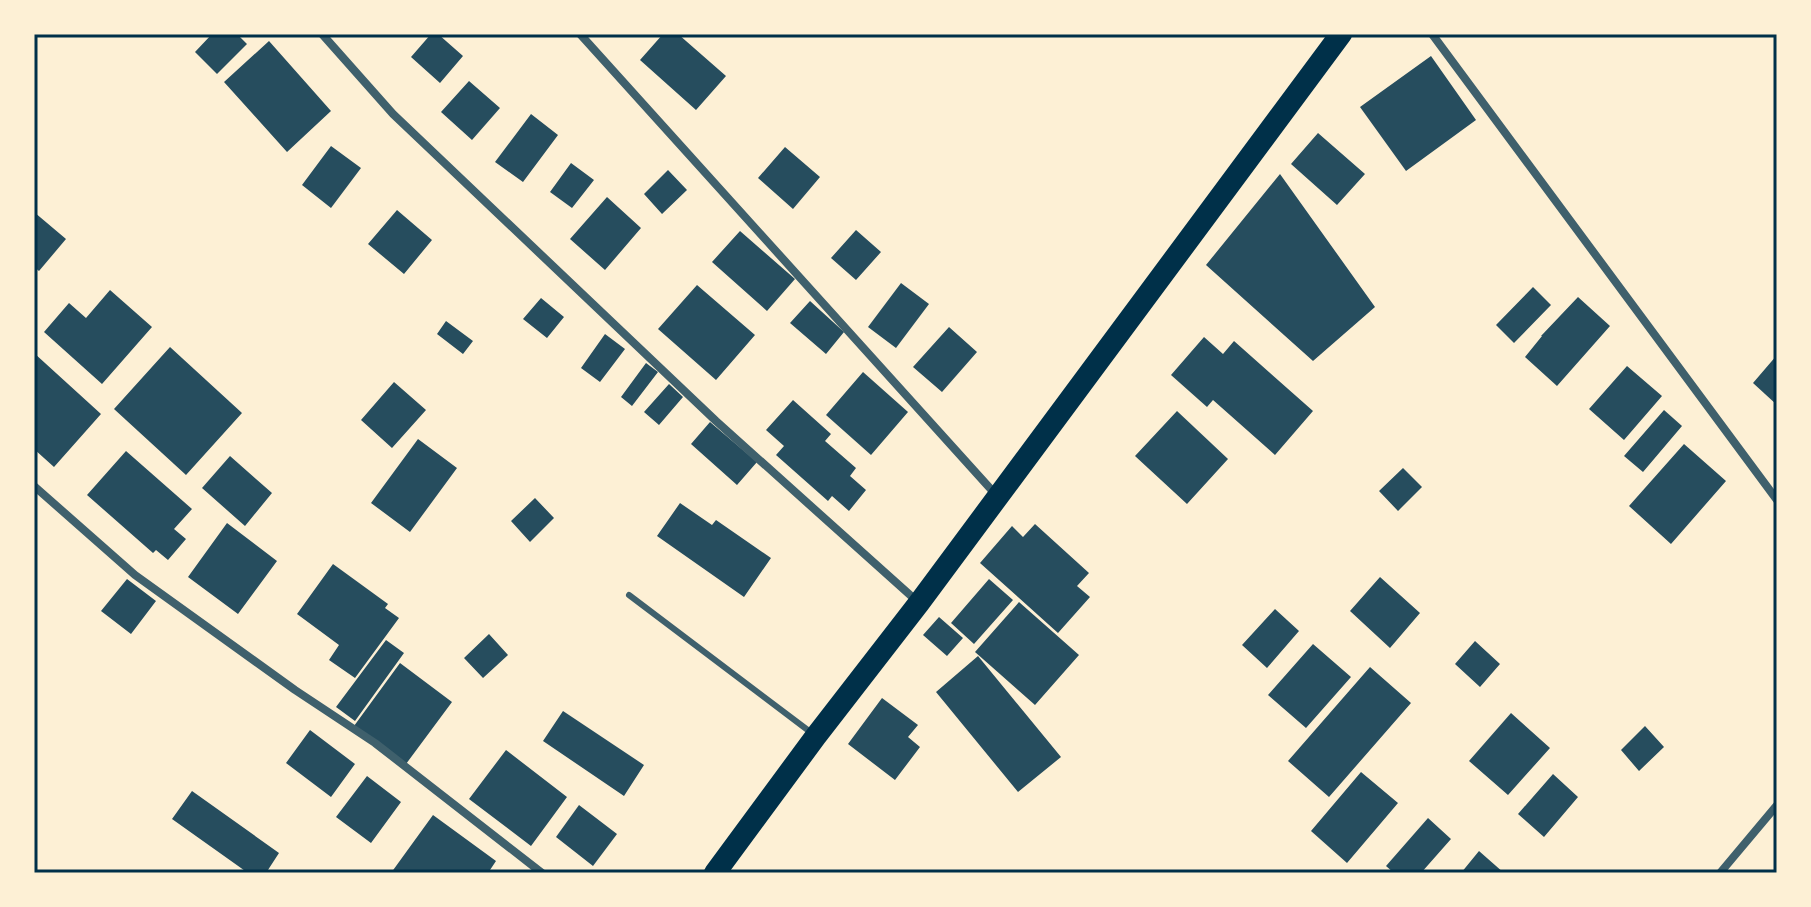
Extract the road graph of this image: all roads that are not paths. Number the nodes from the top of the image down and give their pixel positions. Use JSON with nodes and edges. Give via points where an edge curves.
{"nodes":[{"id":1,"x":322,"y":34,"type":"edge"},
{"id":2,"x":580,"y":34,"type":"edge"},
{"id":3,"x":1341,"y":34,"type":"edge"},
{"id":4,"x":1432,"y":34,"type":"edge"},
{"id":5,"x":34,"y":486,"type":"edge"},
{"id":6,"x":997,"y":496,"type":"junction"},
{"id":7,"x":1777,"y":500,"type":"edge"},
{"id":8,"x":629,"y":595,"type":"dead end"},
{"id":9,"x":919,"y":603,"type":"junction"},
{"id":10,"x":816,"y":736,"type":"junction"},
{"id":11,"x":1777,"y":805,"type":"edge"},
{"id":12,"x":542,"y":873,"type":"edge"},
{"id":13,"x":715,"y":873,"type":"edge"},
{"id":14,"x":1720,"y":873,"type":"edge"}],
"edges":[{"from":1,"to":9,"type":"street","via":[[439,158],[716,421]]},
{"from":2,"to":6,"type":"street"},
{"from":3,"to":6,"type":"highway"},
{"from":4,"to":7,"type":"street"},
{"from":5,"to":12,"type":"street","via":[[135,575],[375,743]]},
{"from":6,"to":9,"type":"highway"},
{"from":8,"to":10,"type":"lane"},
{"from":9,"to":10,"type":"highway"},
{"from":10,"to":13,"type":"highway"},
{"from":11,"to":14,"type":"street"}]}
